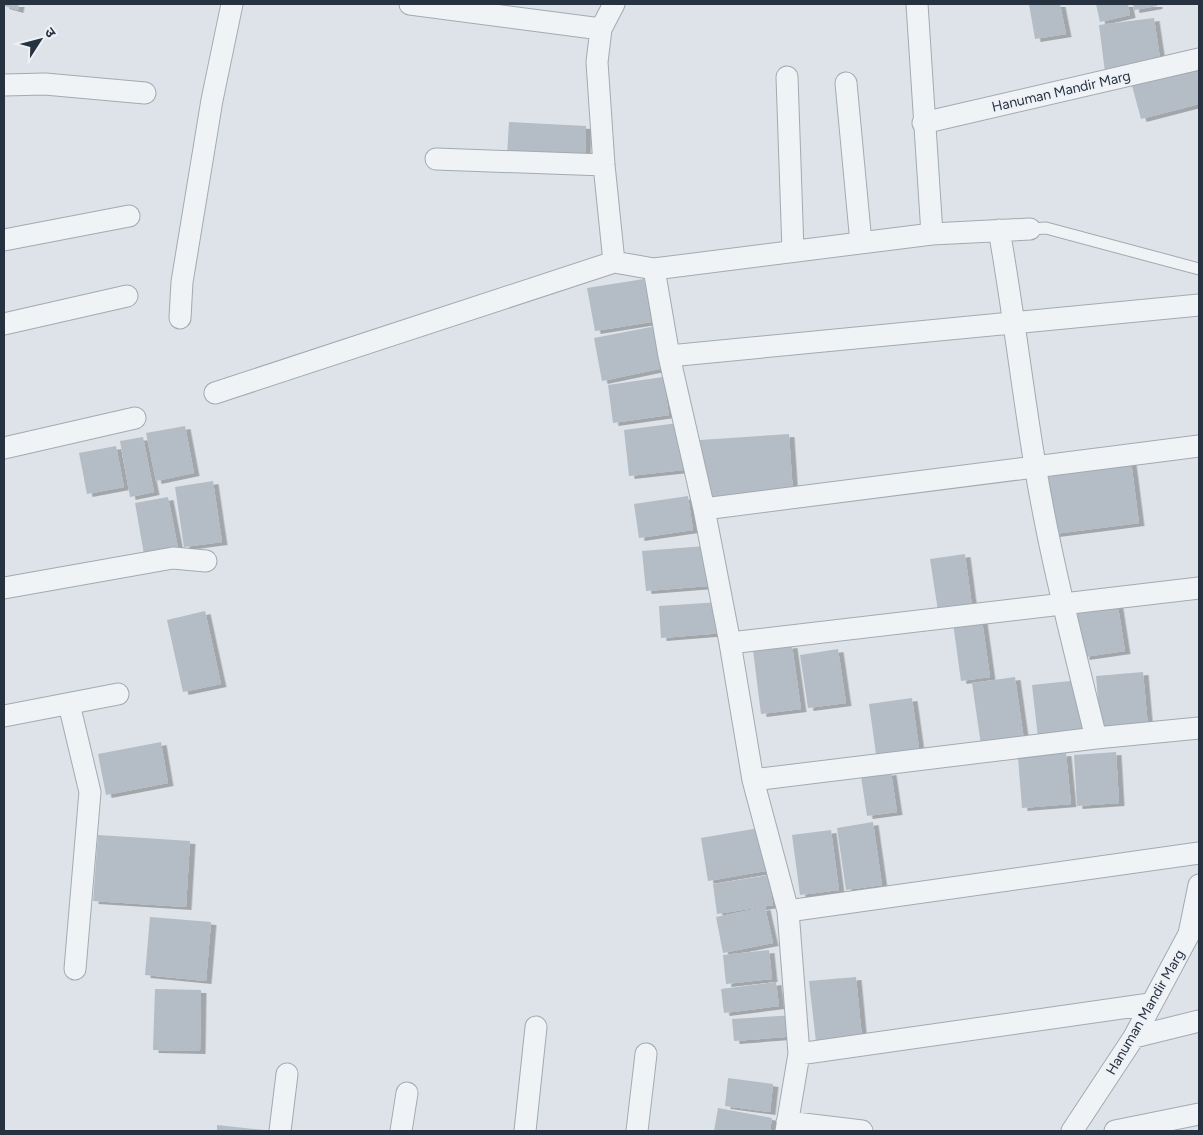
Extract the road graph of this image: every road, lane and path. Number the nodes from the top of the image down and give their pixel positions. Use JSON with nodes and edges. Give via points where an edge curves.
{"nodes":[{"id":1,"x":232,"y":4,"type":"edge"},
{"id":2,"x":410,"y":4,"type":"edge"},
{"id":3,"x":614,"y":4,"type":"edge"},
{"id":4,"x":917,"y":4,"type":"edge"},
{"id":5,"x":601,"y":29,"type":"junction"},
{"id":6,"x":1199,"y":59,"type":"edge"},
{"id":7,"x":787,"y":77,"type":"dead end"},
{"id":8,"x":846,"y":83,"type":"dead end"},
{"id":9,"x":4,"y":84,"type":"edge"},
{"id":10,"x":145,"y":94,"type":"dead end"},
{"id":11,"x":923,"y":123,"type":"junction"},
{"id":12,"x":436,"y":160,"type":"dead end"},
{"id":13,"x":604,"y":165,"type":"junction"},
{"id":14,"x":129,"y":216,"type":"dead end"},
{"id":15,"x":1030,"y":229,"type":"joint"},
{"id":16,"x":999,"y":230,"type":"junction"},
{"id":17,"x":932,"y":234,"type":"junction"},
{"id":18,"x":4,"y":240,"type":"edge"},
{"id":19,"x":861,"y":243,"type":"junction"},
{"id":20,"x":793,"y":252,"type":"junction"},
{"id":21,"x":614,"y":262,"type":"junction"},
{"id":22,"x":654,"y":269,"type":"junction"},
{"id":23,"x":1199,"y":269,"type":"edge"},
{"id":24,"x":127,"y":296,"type":"dead end"},
{"id":25,"x":1199,"y":305,"type":"edge"},
{"id":26,"x":180,"y":318,"type":"dead end"},
{"id":27,"x":4,"y":324,"type":"edge"},
{"id":28,"x":1016,"y":324,"type":"junction"},
{"id":29,"x":669,"y":356,"type":"junction"},
{"id":30,"x":215,"y":393,"type":"dead end"},
{"id":31,"x":135,"y":418,"type":"dead end"},
{"id":32,"x":1199,"y":446,"type":"edge"},
{"id":33,"x":4,"y":448,"type":"edge"},
{"id":34,"x":1035,"y":466,"type":"junction"},
{"id":35,"x":704,"y":509,"type":"junction"},
{"id":36,"x":206,"y":561,"type":"dead end"},
{"id":37,"x":4,"y":588,"type":"edge"},
{"id":38,"x":1199,"y":588,"type":"edge"},
{"id":39,"x":1063,"y":604,"type":"junction"},
{"id":40,"x":730,"y":643,"type":"junction"},
{"id":41,"x":118,"y":694,"type":"dead end"},
{"id":42,"x":70,"y":704,"type":"junction"},
{"id":43,"x":4,"y":716,"type":"edge"},
{"id":44,"x":1199,"y":728,"type":"edge"},
{"id":45,"x":1096,"y":738,"type":"junction"},
{"id":46,"x":753,"y":780,"type":"junction"},
{"id":47,"x":1199,"y":853,"type":"edge"},
{"id":48,"x":1199,"y":885,"type":"edge"},
{"id":49,"x":788,"y":911,"type":"junction"},
{"id":50,"x":1194,"y":933,"type":"edge"},
{"id":51,"x":75,"y":969,"type":"dead end"},
{"id":52,"x":1150,"y":1004,"type":"junction"},
{"id":53,"x":1199,"y":1020,"type":"edge"},
{"id":54,"x":536,"y":1027,"type":"dead end"},
{"id":55,"x":1134,"y":1037,"type":"junction"},
{"id":56,"x":646,"y":1054,"type":"dead end"},
{"id":57,"x":799,"y":1054,"type":"junction"},
{"id":58,"x":287,"y":1074,"type":"dead end"},
{"id":59,"x":407,"y":1094,"type":"dead end"},
{"id":60,"x":1199,"y":1114,"type":"edge"},
{"id":61,"x":786,"y":1127,"type":"edge"},
{"id":62,"x":280,"y":1131,"type":"edge"},
{"id":63,"x":401,"y":1131,"type":"edge"},
{"id":64,"x":525,"y":1131,"type":"edge"},
{"id":65,"x":637,"y":1131,"type":"edge"},
{"id":66,"x":862,"y":1131,"type":"edge"},
{"id":67,"x":1072,"y":1131,"type":"edge"},
{"id":68,"x":1115,"y":1131,"type":"edge"}],
"edges":[{"from":1,"to":26,"type":"street","via":[[212,100],[182,282]]},
{"from":2,"to":5,"type":"street"},
{"from":3,"to":5,"type":"street"},
{"from":4,"to":11,"type":"street"},
{"from":5,"to":13,"type":"street","via":[[597,62]]},
{"from":6,"to":11,"type":"street","name":"Hanuman Mandir Marg"},
{"from":7,"to":20,"type":"street"},
{"from":8,"to":19,"type":"street"},
{"from":9,"to":10,"type":"street","via":[[45,84]]},
{"from":11,"to":17,"type":"street"},
{"from":12,"to":13,"type":"street"},
{"from":13,"to":21,"type":"street"},
{"from":14,"to":18,"type":"street"},
{"from":15,"to":16,"type":"street"},
{"from":15,"to":23,"type":"lane","via":[[1046,228]]},
{"from":16,"to":17,"type":"street"},
{"from":16,"to":28,"type":"street"},
{"from":17,"to":19,"type":"street"},
{"from":19,"to":20,"type":"street"},
{"from":20,"to":22,"type":"street"},
{"from":21,"to":22,"type":"street"},
{"from":21,"to":30,"type":"street"},
{"from":22,"to":29,"type":"street"},
{"from":24,"to":27,"type":"street"},
{"from":25,"to":28,"type":"street"},
{"from":28,"to":29,"type":"street"},
{"from":28,"to":34,"type":"street"},
{"from":29,"to":35,"type":"street"},
{"from":31,"to":33,"type":"street"},
{"from":32,"to":34,"type":"street"},
{"from":34,"to":35,"type":"street"},
{"from":34,"to":39,"type":"street"},
{"from":35,"to":40,"type":"street"},
{"from":36,"to":37,"type":"street","via":[[173,558]]},
{"from":38,"to":39,"type":"street"},
{"from":39,"to":40,"type":"street"},
{"from":39,"to":45,"type":"street"},
{"from":40,"to":46,"type":"street"},
{"from":41,"to":42,"type":"street"},
{"from":42,"to":43,"type":"street"},
{"from":42,"to":51,"type":"street","via":[[90,792]]},
{"from":44,"to":45,"type":"street"},
{"from":45,"to":46,"type":"street"},
{"from":46,"to":49,"type":"street"},
{"from":47,"to":49,"type":"street"},
{"from":48,"to":50,"type":"street","name":"Hanuman Mandir Marg"},
{"from":49,"to":57,"type":"street"},
{"from":50,"to":52,"type":"street","name":"Hanuman Mandir Marg"},
{"from":52,"to":55,"type":"street","name":"Hanuman Mandir Marg"},
{"from":52,"to":57,"type":"street"},
{"from":53,"to":55,"type":"street"},
{"from":54,"to":64,"type":"street"},
{"from":55,"to":67,"type":"street","name":"Hanuman Mandir Marg"},
{"from":56,"to":65,"type":"street"},
{"from":57,"to":61,"type":"street"},
{"from":58,"to":62,"type":"street"},
{"from":59,"to":63,"type":"street"},
{"from":60,"to":68,"type":"street"},
{"from":61,"to":66,"type":"street"}]}
